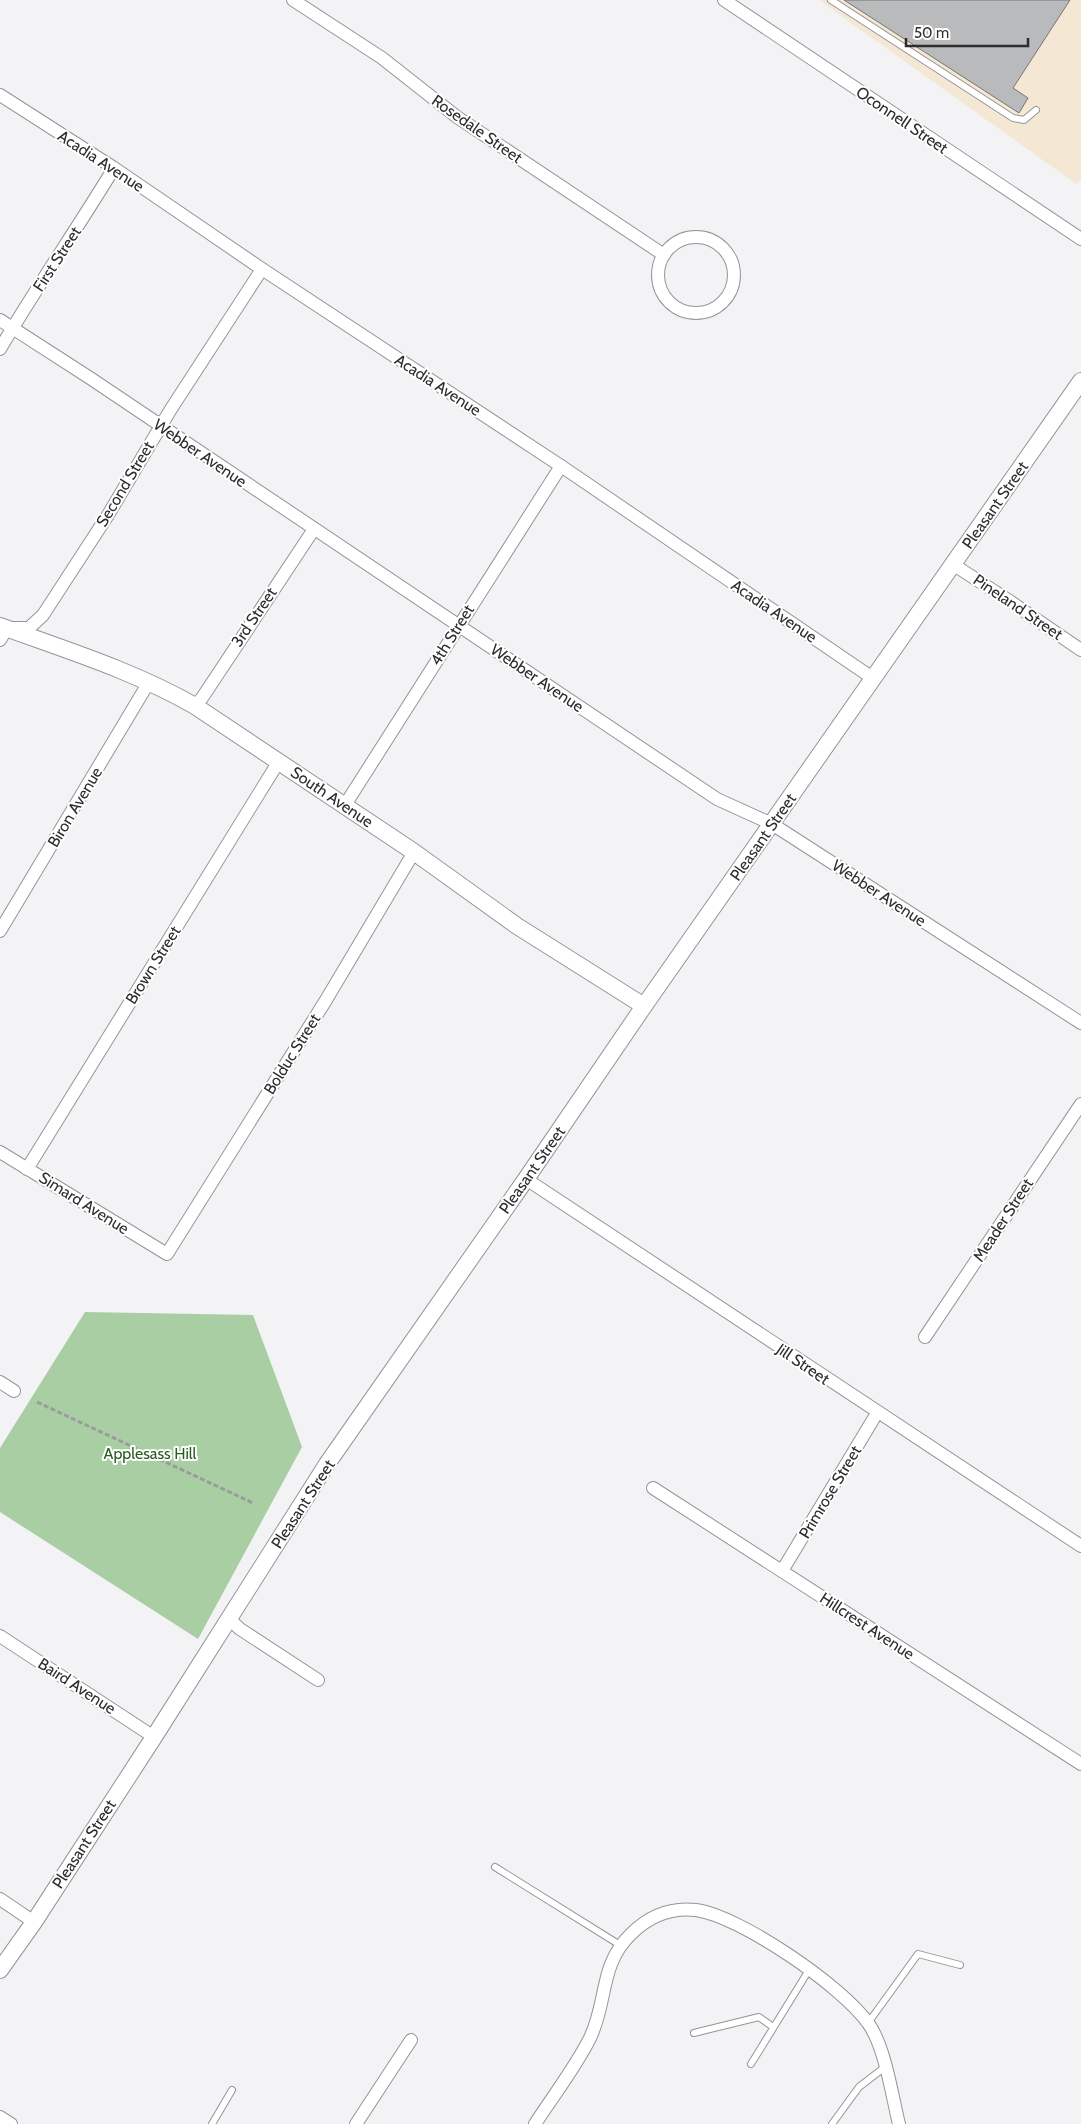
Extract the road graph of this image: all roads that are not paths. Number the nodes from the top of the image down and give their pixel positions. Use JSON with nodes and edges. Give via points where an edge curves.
{"nodes":[{"id":1,"x":293,"y":0,"type":"edge"},
{"id":2,"x":724,"y":0,"type":"edge"},
{"id":3,"x":831,"y":0,"type":"edge"},
{"id":4,"x":0,"y":95,"type":"edge"},
{"id":5,"x":1036,"y":110,"type":"dead end"},
{"id":6,"x":114,"y":168,"type":"junction"},
{"id":7,"x":1081,"y":239,"type":"edge"},
{"id":8,"x":664,"y":255,"type":"junction"},
{"id":9,"x":262,"y":269,"type":"junction"},
{"id":10,"x":0,"y":320,"type":"edge"},
{"id":11,"x":11,"y":328,"type":"junction"},
{"id":12,"x":0,"y":349,"type":"edge"},
{"id":13,"x":1081,"y":381,"type":"edge"},
{"id":14,"x":161,"y":426,"type":"junction"},
{"id":15,"x":561,"y":466,"type":"junction"},
{"id":16,"x":314,"y":529,"type":"junction"},
{"id":17,"x":954,"y":565,"type":"junction"},
{"id":18,"x":458,"y":626,"type":"junction"},
{"id":19,"x":2,"y":631,"type":"edge"},
{"id":20,"x":1081,"y":650,"type":"edge"},
{"id":21,"x":874,"y":679,"type":"junction"},
{"id":22,"x":149,"y":682,"type":"junction"},
{"id":23,"x":195,"y":706,"type":"junction"},
{"id":24,"x":279,"y":761,"type":"junction"},
{"id":25,"x":344,"y":805,"type":"junction"},
{"id":26,"x":772,"y":824,"type":"junction"},
{"id":27,"x":414,"y":852,"type":"junction"},
{"id":28,"x":0,"y":931,"type":"edge"},
{"id":29,"x":644,"y":1006,"type":"junction"},
{"id":30,"x":1081,"y":1024,"type":"edge"},
{"id":31,"x":1081,"y":1104,"type":"edge"},
{"id":32,"x":0,"y":1152,"type":"edge"},
{"id":33,"x":28,"y":1169,"type":"junction"},
{"id":34,"x":526,"y":1179,"type":"junction"},
{"id":35,"x":167,"y":1254,"type":"joint"},
{"id":36,"x":925,"y":1337,"type":"dead end"},
{"id":37,"x":0,"y":1382,"type":"edge"},
{"id":38,"x":14,"y":1390,"type":"dead end"},
{"id":39,"x":878,"y":1413,"type":"junction"},
{"id":40,"x":653,"y":1488,"type":"dead end"},
{"id":41,"x":1081,"y":1546,"type":"edge"},
{"id":42,"x":782,"y":1571,"type":"junction"},
{"id":43,"x":229,"y":1619,"type":"junction"},
{"id":44,"x":0,"y":1636,"type":"edge"},
{"id":45,"x":318,"y":1680,"type":"dead end"},
{"id":46,"x":154,"y":1737,"type":"junction"},
{"id":47,"x":1081,"y":1764,"type":"edge"},
{"id":48,"x":495,"y":1867,"type":"dead end"},
{"id":49,"x":0,"y":1899,"type":"edge"},
{"id":50,"x":34,"y":1922,"type":"junction"},
{"id":51,"x":620,"y":1946,"type":"junction"},
{"id":52,"x":960,"y":1965,"type":"dead end"},
{"id":53,"x":0,"y":1970,"type":"edge"},
{"id":54,"x":809,"y":1970,"type":"junction"},
{"id":55,"x":868,"y":2023,"type":"junction"},
{"id":56,"x":774,"y":2027,"type":"junction"},
{"id":57,"x":694,"y":2033,"type":"dead end"},
{"id":58,"x":412,"y":2040,"type":"dead end"},
{"id":59,"x":751,"y":2064,"type":"dead end"},
{"id":60,"x":885,"y":2067,"type":"junction"},
{"id":61,"x":232,"y":2090,"type":"dead end"},
{"id":62,"x":0,"y":2117,"type":"edge"},
{"id":63,"x":11,"y":2124,"type":"edge"},
{"id":64,"x":212,"y":2124,"type":"edge"},
{"id":65,"x":356,"y":2124,"type":"edge"},
{"id":66,"x":534,"y":2124,"type":"edge"},
{"id":67,"x":832,"y":2124,"type":"edge"},
{"id":68,"x":899,"y":2124,"type":"edge"}],
"edges":[{"from":1,"to":8,"type":"street","name":"Rosedale Street","via":[[382,58],[457,117]]},
{"from":2,"to":7,"type":"street","name":"Oconnell Street"},
{"from":3,"to":5,"type":"lane","via":[[1013,118],[1024,120]]},
{"from":4,"to":6,"type":"street","name":"Acadia Avenue"},
{"from":6,"to":9,"type":"street","name":"Acadia Avenue"},
{"from":6,"to":11,"type":"street","name":"First Street"},
{"from":8,"to":8,"type":"street","via":[[659,266],[660,288],[674,307],[696,314],[718,307],[726,300],[735,276],[728,253],[719,244],[708,238],[689,238],[672,245]]},
{"from":9,"to":14,"type":"street","name":"Second Street"},
{"from":9,"to":15,"type":"street","name":"Acadia Avenue"},
{"from":10,"to":11,"type":"street","name":"Webber Avenue"},
{"from":11,"to":12,"type":"street","name":"First Street"},
{"from":11,"to":14,"type":"street","name":"Webber Avenue"},
{"from":13,"to":17,"type":"street","name":"Pleasant Street"},
{"from":14,"to":16,"type":"street","name":"Webber Avenue"},
{"from":14,"to":19,"type":"street","name":"Second Street","via":[[43,616],[29,628]]},
{"from":15,"to":18,"type":"street","name":"4th Street"},
{"from":15,"to":21,"type":"street","name":"Acadia Avenue"},
{"from":16,"to":18,"type":"street","name":"Webber Avenue"},
{"from":16,"to":23,"type":"street","name":"3rd Street"},
{"from":17,"to":20,"type":"street","name":"Pineland Street"},
{"from":17,"to":21,"type":"street","name":"Pleasant Street"},
{"from":18,"to":25,"type":"street","name":"4th Street"},
{"from":18,"to":26,"type":"street","name":"Webber Avenue","via":[[717,799]]},
{"from":19,"to":22,"type":"street","name":"South Avenue"},
{"from":21,"to":26,"type":"street","name":"Pleasant Street"},
{"from":22,"to":23,"type":"street","name":"South Avenue"},
{"from":22,"to":28,"type":"street","name":"Biron Avenue"},
{"from":23,"to":24,"type":"street","name":"South Avenue"},
{"from":24,"to":25,"type":"street","name":"South Avenue"},
{"from":24,"to":33,"type":"street","name":"Brown Street"},
{"from":25,"to":27,"type":"street","name":"South Avenue"},
{"from":26,"to":29,"type":"street","name":"Pleasant Street"},
{"from":26,"to":30,"type":"street","name":"Webber Avenue"},
{"from":27,"to":29,"type":"street","name":"South Avenue","via":[[517,926]]},
{"from":27,"to":35,"type":"street","name":"Bolduc Street","via":[[326,1000]]},
{"from":29,"to":34,"type":"street","name":"Pleasant Street"},
{"from":31,"to":36,"type":"street","name":"Meader Street"},
{"from":32,"to":33,"type":"street","name":"Simard Avenue"},
{"from":33,"to":35,"type":"street","name":"Simard Avenue"},
{"from":34,"to":39,"type":"street","name":"Jill Street"},
{"from":34,"to":43,"type":"street","name":"Pleasant Street","via":[[328,1464]]},
{"from":37,"to":38,"type":"street"},
{"from":39,"to":41,"type":"street","name":"Jill Street"},
{"from":39,"to":42,"type":"street","name":"Primrose Street"},
{"from":40,"to":42,"type":"street","name":"Hillcrest Avenue"},
{"from":42,"to":47,"type":"street","name":"Hillcrest Avenue"},
{"from":43,"to":45,"type":"street","via":[[255,1640]]},
{"from":43,"to":46,"type":"street","name":"Pleasant Street"},
{"from":44,"to":46,"type":"street","name":"Baird Avenue"},
{"from":46,"to":50,"type":"street","name":"Pleasant Street"},
{"from":48,"to":51,"type":"lane"},
{"from":49,"to":50,"type":"street"},
{"from":50,"to":53,"type":"street","name":"Pleasant Street"},
{"from":51,"to":54,"type":"street","via":[[643,1923],[660,1914],[695,1910],[728,1920],[753,1933]]},
{"from":51,"to":66,"type":"street","via":[[609,1967],[602,2003],[590,2038]]},
{"from":52,"to":55,"type":"lane","via":[[918,1954]]},
{"from":54,"to":55,"type":"street"},
{"from":54,"to":56,"type":"lane"},
{"from":55,"to":60,"type":"street"},
{"from":56,"to":57,"type":"lane","via":[[759,2017]]},
{"from":56,"to":59,"type":"lane"},
{"from":58,"to":65,"type":"street"},
{"from":60,"to":67,"type":"lane","via":[[859,2087]]},
{"from":60,"to":68,"type":"street"},
{"from":61,"to":64,"type":"lane"},
{"from":62,"to":63,"type":"street"}]}
